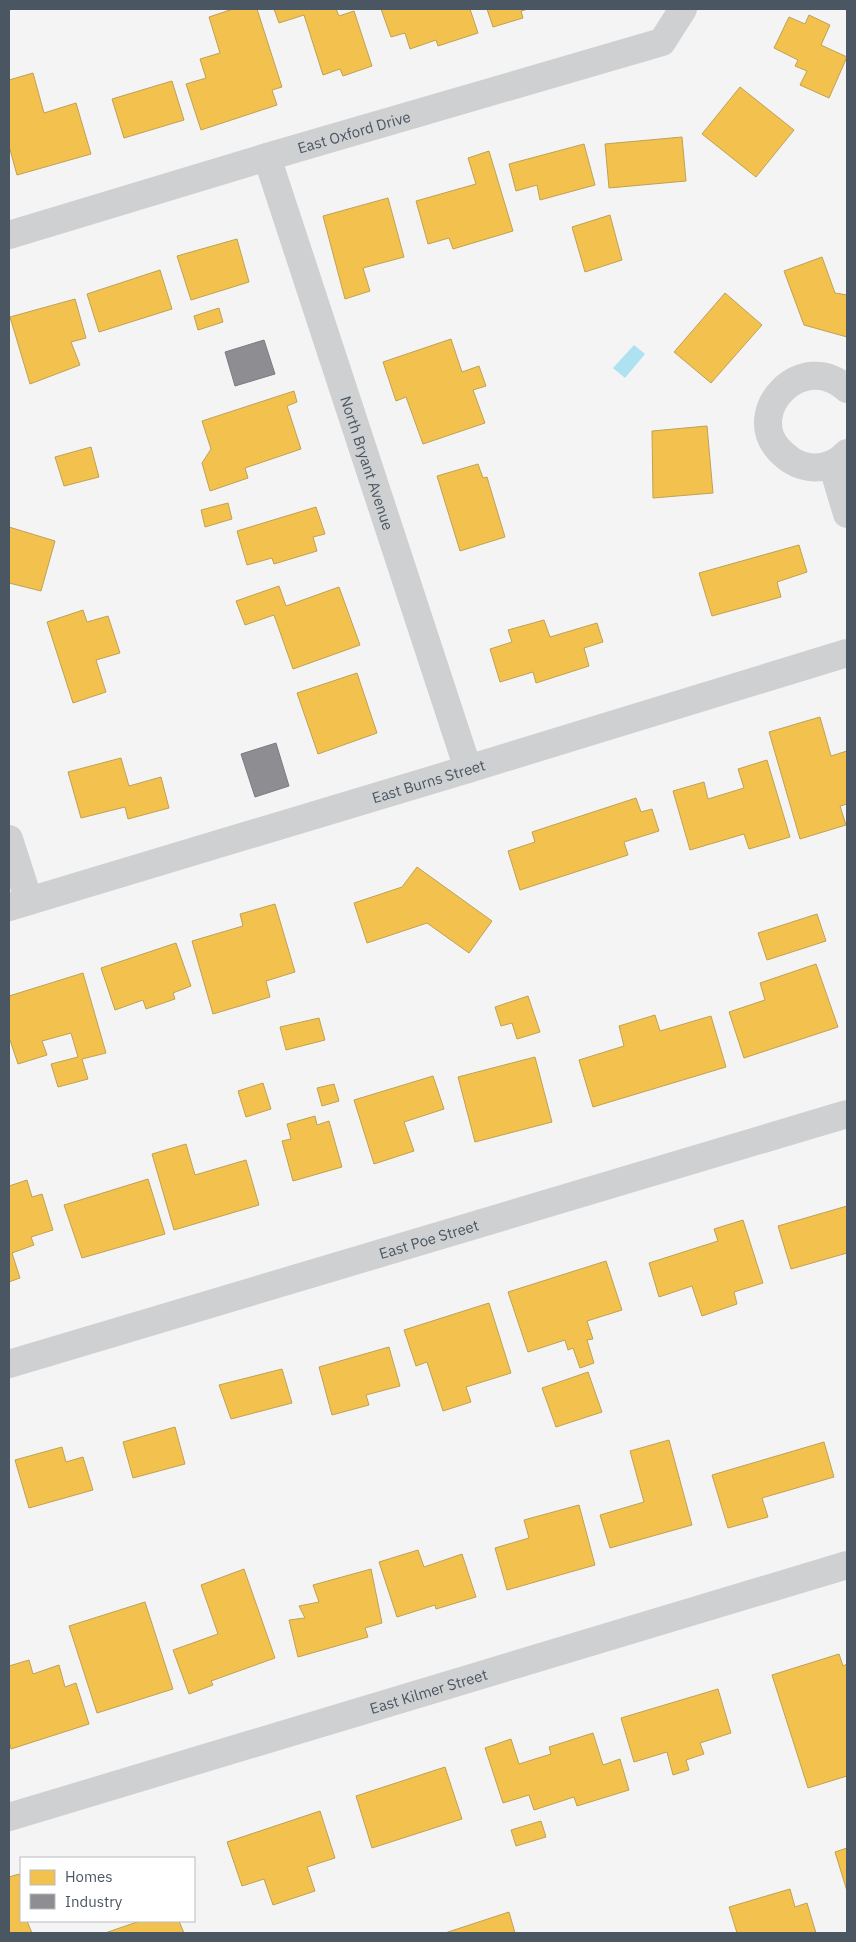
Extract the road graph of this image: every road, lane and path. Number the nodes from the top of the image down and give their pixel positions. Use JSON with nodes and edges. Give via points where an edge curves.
{"nodes":[{"id":1,"x":683,"y":9,"type":"edge"},
{"id":2,"x":267,"y":157,"type":"junction"},
{"id":3,"x":9,"y":234,"type":"edge"},
{"id":4,"x":847,"y":389,"type":"edge"},
{"id":5,"x":840,"y":459,"type":"edge"},
{"id":6,"x":847,"y":514,"type":"edge"},
{"id":7,"x":847,"y":653,"type":"edge"},
{"id":8,"x":468,"y":769,"type":"junction"},
{"id":9,"x":9,"y":839,"type":"edge"},
{"id":10,"x":19,"y":904,"type":"edge"},
{"id":11,"x":847,"y":1114,"type":"edge"},
{"id":12,"x":9,"y":1364,"type":"edge"},
{"id":13,"x":847,"y":1565,"type":"edge"},
{"id":14,"x":9,"y":1817,"type":"edge"}],
"edges":[{"from":1,"to":2,"type":"street","name":"East Oxford Drive","via":[[662,42]]},
{"from":2,"to":3,"type":"street","name":"East Oxford Drive"},
{"from":2,"to":8,"type":"street","name":"North Bryant Avenue"},
{"from":4,"to":5,"type":"street","via":[[840,382],[826,377],[796,380],[783,388],[769,416],[770,432],[776,446],[787,458],[801,466],[816,468]]},
{"from":5,"to":6,"type":"street"},
{"from":7,"to":8,"type":"street","name":"East Burns Street"},
{"from":8,"to":10,"type":"street","name":"East Burns Street"},
{"from":9,"to":10,"type":"street"},
{"from":11,"to":12,"type":"street","name":"East Poe Street"},
{"from":13,"to":14,"type":"street","name":"East Kilmer Street"}]}
